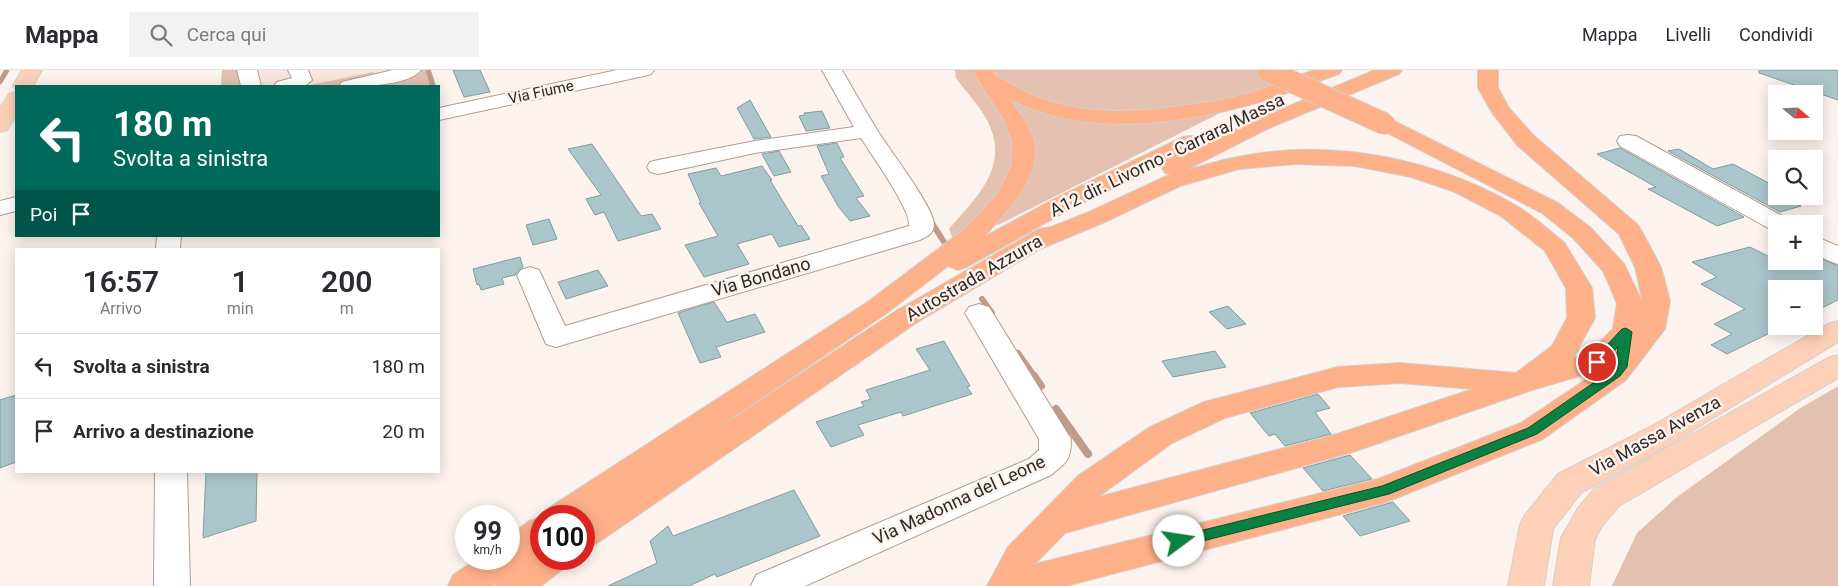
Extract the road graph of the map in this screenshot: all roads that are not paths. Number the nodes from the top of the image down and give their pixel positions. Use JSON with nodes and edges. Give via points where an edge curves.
{"nodes":[{"id":1,"x":32,"y":70,"type":"edge"},
{"id":2,"x":247,"y":70,"type":"edge"},
{"id":3,"x":411,"y":70,"type":"edge"},
{"id":4,"x":644,"y":70,"type":"edge"},
{"id":5,"x":832,"y":70,"type":"edge"},
{"id":6,"x":1267,"y":70,"type":"edge"},
{"id":7,"x":1332,"y":70,"type":"edge"},
{"id":8,"x":1355,"y":70,"type":"edge"},
{"id":9,"x":1392,"y":70,"type":"edge"},
{"id":10,"x":1488,"y":70,"type":"edge"},
{"id":11,"x":984,"y":72,"type":"edge"},
{"id":12,"x":378,"y":75,"type":"edge"},
{"id":13,"x":24,"y":85,"type":"edge"},
{"id":14,"x":251,"y":85,"type":"edge"},
{"id":15,"x":353,"y":85,"type":"edge"},
{"id":16,"x":15,"y":100,"type":"edge"},
{"id":17,"x":440,"y":114,"type":"edge"},
{"id":18,"x":0,"y":126,"type":"edge"},
{"id":19,"x":867,"y":131,"type":"junction"},
{"id":20,"x":1628,"y":141,"type":"dead end"},
{"id":21,"x":658,"y":166,"type":"dead end"},
{"id":22,"x":15,"y":204,"type":"edge"},
{"id":23,"x":0,"y":208,"type":"edge"},
{"id":24,"x":1768,"y":218,"type":"edge"},
{"id":25,"x":1034,"y":242,"type":"junction"},
{"id":26,"x":1823,"y":248,"type":"edge"},
{"id":27,"x":1838,"y":256,"type":"edge"},
{"id":28,"x":530,"y":275,"type":"dead end"},
{"id":29,"x":878,"y":307,"type":"junction"},
{"id":30,"x":979,"y":313,"type":"dead end"},
{"id":31,"x":1838,"y":330,"type":"edge"},
{"id":32,"x":1626,"y":332,"type":"junction"},
{"id":33,"x":1838,"y":365,"type":"edge"},
{"id":34,"x":1621,"y":367,"type":"junction"},
{"id":35,"x":1522,"y":383,"type":"junction"},
{"id":36,"x":171,"y":473,"type":"edge"},
{"id":37,"x":579,"y":505,"type":"edge"},
{"id":38,"x":1054,"y":523,"type":"junction"},
{"id":39,"x":595,"y":527,"type":"edge"},
{"id":40,"x":489,"y":570,"type":"edge"},
{"id":41,"x":536,"y":570,"type":"edge"},
{"id":42,"x":172,"y":586,"type":"edge"},
{"id":43,"x":466,"y":586,"type":"edge"},
{"id":44,"x":514,"y":586,"type":"edge"},
{"id":45,"x":769,"y":586,"type":"edge"},
{"id":46,"x":1007,"y":586,"type":"edge"},
{"id":47,"x":1526,"y":586,"type":"edge"},
{"id":48,"x":1571,"y":586,"type":"edge"}],
"edges":[{"from":1,"to":13,"type":"main road"},
{"from":2,"to":14,"type":"street"},
{"from":3,"to":12,"type":"street"},
{"from":4,"to":17,"type":"street","name":"Via Fiume"},
{"from":5,"to":19,"type":"street","name":"Via Bondano"},
{"from":6,"to":32,"type":"highway","bridge":true,"via":[[1386,124],[1550,208],[1582,233],[1615,269],[1630,303]]},
{"from":7,"to":11,"type":"highway","via":[[1248,100],[1163,116],[1094,116],[1060,111],[1028,102],[1003,88]]},
{"from":8,"to":29,"type":"highway","name":"A12 dir. Livorno - Carrara/Massa","via":[[1248,114],[1066,202]]},
{"from":9,"to":25,"type":"highway","name":"Autostrada Azzurra","via":[[1260,125]]},
{"from":10,"to":34,"type":"highway","via":[[1488,88],[1500,110],[1524,140],[1629,230],[1648,267],[1657,301],[1651,329]]},
{"from":11,"to":29,"type":"highway","via":[[1023,140],[1022,166],[1009,194],[975,232]]},
{"from":12,"to":15,"type":"street"},
{"from":16,"to":18,"type":"main road"},
{"from":19,"to":21,"type":"street","via":[[755,147]]},
{"from":19,"to":28,"type":"street","name":"Via Bondano","via":[[922,222],[921,230],[912,235],[556,338]]},
{"from":20,"to":24,"type":"street"},
{"from":22,"to":23,"type":"street"},
{"from":25,"to":35,"type":"highway","via":[[1097,217],[1172,181],[1238,163],[1296,157],[1354,159],[1416,171],[1463,187],[1509,211],[1555,247],[1579,288],[1581,318],[1563,352]]},
{"from":25,"to":39,"type":"highway","name":"Autostrada Azzurra","via":[[906,317]]},
{"from":26,"to":27,"type":"street"},
{"from":29,"to":37,"type":"highway","name":"Autostrada Azzurra"},
{"from":30,"to":45,"type":"street","name":"Via Madonna del Leone","via":[[1055,439],[1055,455],[1040,467]]},
{"from":31,"to":47,"type":"main road","name":"Via Massa Avenza","via":[[1661,435],[1570,483],[1537,525]]},
{"from":32,"to":34,"type":"highway"},
{"from":32,"to":35,"type":"highway","via":[[1597,362]]},
{"from":33,"to":48,"type":"main road","name":"Via Massa Avenza","via":[[1607,497],[1578,538]]},
{"from":34,"to":46,"type":"highway","via":[[1532,431],[1384,490]]},
{"from":35,"to":38,"type":"highway","via":[[1342,444]]},
{"from":35,"to":38,"type":"highway","via":[[1400,373],[1338,378],[1216,410],[1161,435],[1092,484]]},
{"from":36,"to":42,"type":"street"},
{"from":38,"to":46,"type":"highway","via":[[1020,557]]},
{"from":40,"to":43,"type":"highway"},
{"from":41,"to":44,"type":"highway"}]}
